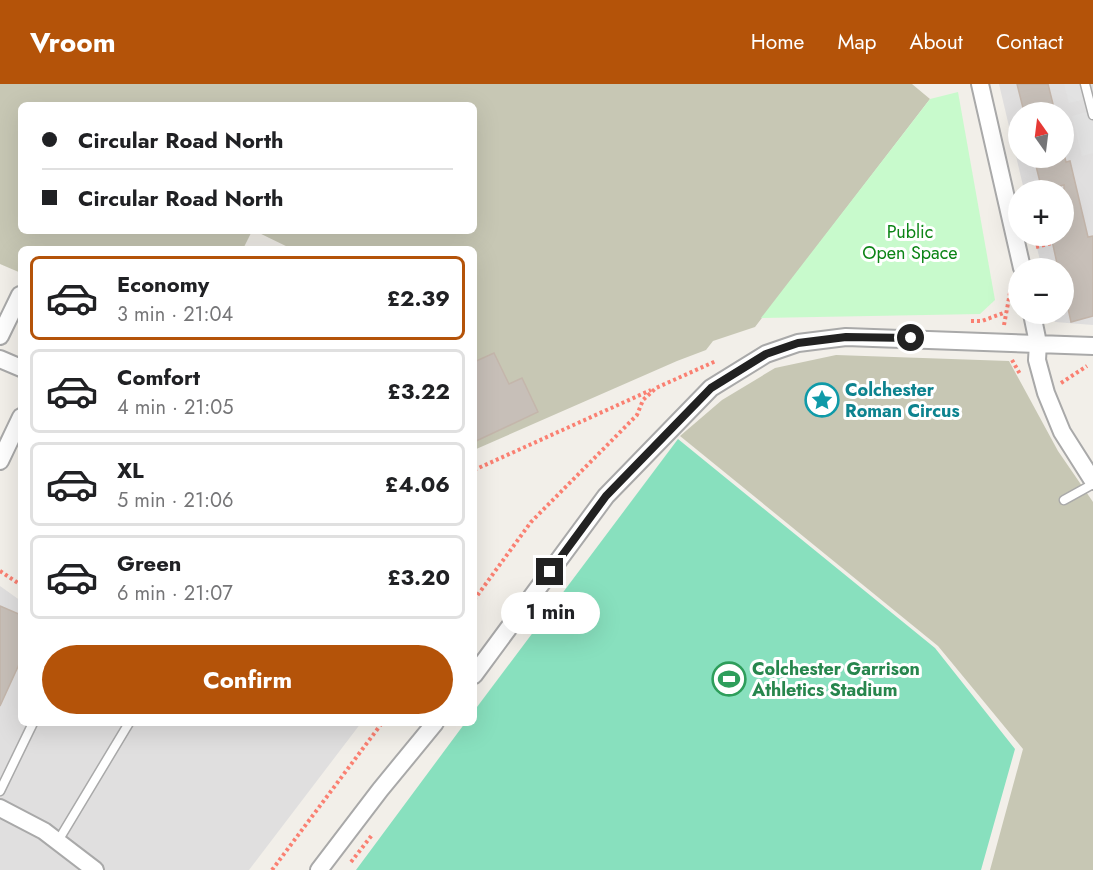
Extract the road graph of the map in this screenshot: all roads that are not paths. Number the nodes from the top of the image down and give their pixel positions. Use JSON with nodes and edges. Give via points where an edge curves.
{"nodes":[{"id":1,"x":1086,"y":84,"type":"edge"},
{"id":2,"x":979,"y":86,"type":"edge"},
{"id":3,"x":1092,"y":108,"type":"edge"},
{"id":4,"x":1020,"y":258,"type":"edge"},
{"id":5,"x":18,"y":299,"type":"edge"},
{"id":6,"x":1034,"y":324,"type":"edge"},
{"id":7,"x":0,"y":336,"type":"edge"},
{"id":8,"x":1038,"y":343,"type":"junction"},
{"id":9,"x":1093,"y":346,"type":"edge"},
{"id":10,"x":0,"y":359,"type":"edge"},
{"id":11,"x":18,"y":367,"type":"edge"},
{"id":12,"x":18,"y":423,"type":"edge"},
{"id":13,"x":0,"y":461,"type":"edge"},
{"id":14,"x":1093,"y":483,"type":"edge"},
{"id":15,"x":1064,"y":500,"type":"dead end"},
{"id":16,"x":477,"y":671,"type":"edge"},
{"id":17,"x":32,"y":726,"type":"edge"},
{"id":18,"x":127,"y":726,"type":"edge"},
{"id":19,"x":433,"y":726,"type":"edge"},
{"id":20,"x":0,"y":791,"type":"edge"},
{"id":21,"x":0,"y":808,"type":"edge"},
{"id":22,"x":58,"y":841,"type":"junction"},
{"id":23,"x":95,"y":870,"type":"edge"},
{"id":24,"x":319,"y":870,"type":"edge"}],
"edges":[{"from":1,"to":3,"type":"lane"},
{"from":2,"to":4,"type":"street"},
{"from":5,"to":7,"type":"street"},
{"from":6,"to":8,"type":"street"},
{"from":8,"to":9,"type":"street"},
{"from":8,"to":14,"type":"street","via":[[1037,360],[1046,393],[1062,432]]},
{"from":8,"to":16,"type":"street","via":[[846,337],[798,343],[766,354],[711,388],[606,496]]},
{"from":10,"to":11,"type":"street"},
{"from":12,"to":13,"type":"street"},
{"from":14,"to":15,"type":"lane"},
{"from":17,"to":20,"type":"lane"},
{"from":18,"to":22,"type":"lane"},
{"from":19,"to":24,"type":"street"},
{"from":21,"to":22,"type":"street"},
{"from":22,"to":23,"type":"street"}]}
